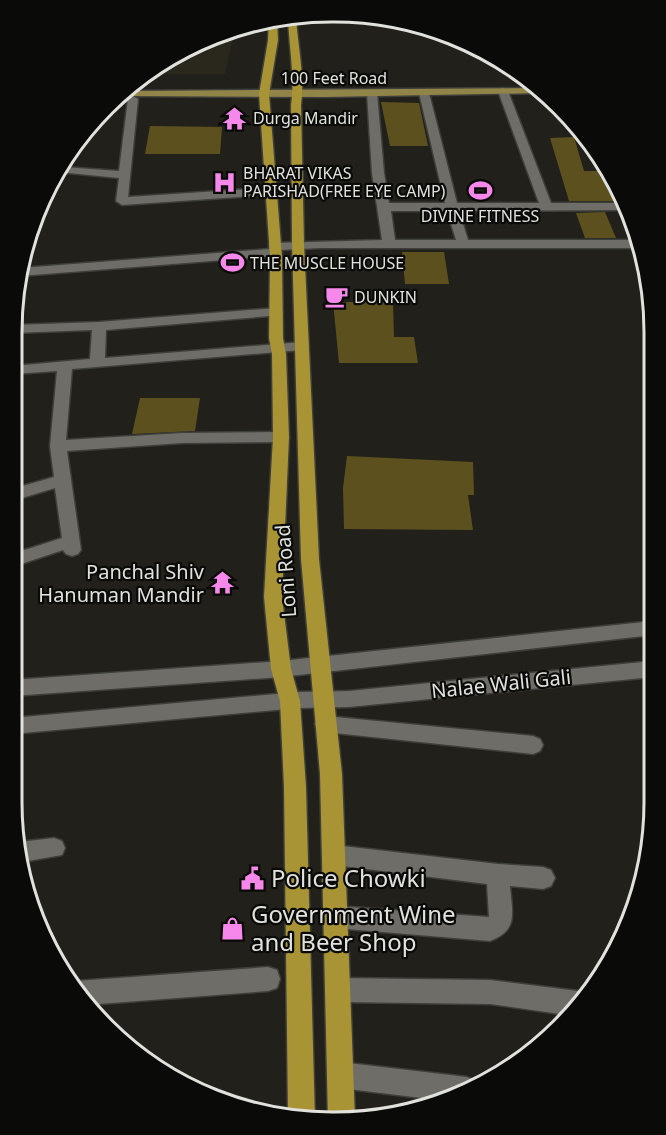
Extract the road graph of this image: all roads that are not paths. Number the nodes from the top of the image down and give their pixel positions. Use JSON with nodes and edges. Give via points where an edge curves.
{"nodes":[{"id":1,"x":292,"y":25,"type":"edge"},
{"id":2,"x":273,"y":28,"type":"edge"},
{"id":3,"x":514,"y":81,"type":"edge"},
{"id":4,"x":351,"y":82,"type":"dead end"},
{"id":5,"x":145,"y":86,"type":"edge"},
{"id":6,"x":303,"y":86,"type":"junction"},
{"id":7,"x":265,"y":89,"type":"junction"},
{"id":8,"x":503,"y":91,"type":"junction"},
{"id":9,"x":527,"y":91,"type":"edge"},
{"id":10,"x":372,"y":93,"type":"junction"},
{"id":11,"x":424,"y":93,"type":"junction"},
{"id":12,"x":132,"y":97,"type":"edge"},
{"id":13,"x":130,"y":98,"type":"edge"},
{"id":14,"x":70,"y":169,"type":"edge"},
{"id":15,"x":126,"y":175,"type":"junction"},
{"id":16,"x":249,"y":193,"type":"dead end"},
{"id":17,"x":546,"y":206,"type":"junction"},
{"id":18,"x":384,"y":207,"type":"junction"},
{"id":19,"x":451,"y":207,"type":"junction"},
{"id":20,"x":616,"y":207,"type":"edge"},
{"id":21,"x":389,"y":243,"type":"junction"},
{"id":22,"x":463,"y":243,"type":"junction"},
{"id":23,"x":298,"y":244,"type":"junction"},
{"id":24,"x":630,"y":244,"type":"edge"},
{"id":25,"x":275,"y":250,"type":"junction"},
{"id":26,"x":28,"y":271,"type":"edge"},
{"id":27,"x":276,"y":312,"type":"junction"},
{"id":28,"x":99,"y":326,"type":"junction"},
{"id":29,"x":22,"y":329,"type":"edge"},
{"id":30,"x":302,"y":346,"type":"junction"},
{"id":31,"x":278,"y":348,"type":"junction"},
{"id":32,"x":97,"y":363,"type":"junction"},
{"id":33,"x":64,"y":366,"type":"junction"},
{"id":34,"x":22,"y":369,"type":"edge"},
{"id":35,"x":280,"y":436,"type":"junction"},
{"id":36,"x":58,"y":446,"type":"junction"},
{"id":37,"x":63,"y":480,"type":"junction"},
{"id":38,"x":22,"y":492,"type":"edge"},
{"id":39,"x":22,"y":558,"type":"edge"},
{"id":40,"x":644,"y":629,"type":"edge"},
{"id":41,"x":319,"y":661,"type":"junction"},
{"id":42,"x":281,"y":669,"type":"junction"},
{"id":43,"x":644,"y":670,"type":"edge"},
{"id":44,"x":22,"y":687,"type":"edge"},
{"id":45,"x":324,"y":699,"type":"junction"},
{"id":46,"x":290,"y":701,"type":"junction"},
{"id":47,"x":325,"y":724,"type":"junction"},
{"id":48,"x":22,"y":725,"type":"edge"},
{"id":49,"x":533,"y":745,"type":"dead end"},
{"id":50,"x":54,"y":848,"type":"dead end"},
{"id":51,"x":26,"y":851,"type":"edge"},
{"id":52,"x":334,"y":855,"type":"junction"},
{"id":53,"x":498,"y":875,"type":"junction"},
{"id":54,"x":543,"y":878,"type":"dead end"},
{"id":55,"x":335,"y":917,"type":"junction"},
{"id":56,"x":268,"y":979,"type":"dead end"},
{"id":57,"x":339,"y":990,"type":"junction"},
{"id":58,"x":88,"y":992,"type":"edge"},
{"id":59,"x":569,"y":1003,"type":"edge"},
{"id":60,"x":340,"y":1075,"type":"junction"},
{"id":61,"x":453,"y":1088,"type":"edge"},
{"id":62,"x":302,"y":1111,"type":"edge"},
{"id":63,"x":342,"y":1112,"type":"edge"}],
"edges":[{"from":1,"to":6,"type":"highway","name":"Loni Road","via":[[294,59]]},
{"from":2,"to":7,"type":"highway","name":"Loni Road"},
{"from":3,"to":4,"type":"main road","name":"100 Feet Road"},
{"from":5,"to":7,"type":"main road","name":"100 Feet Road"},
{"from":6,"to":7,"type":"main road","name":"100 Feet Road"},
{"from":6,"to":10,"type":"main road","name":"100 Feet Road"},
{"from":6,"to":23,"type":"highway","name":"Loni Road","via":[[296,105]]},
{"from":7,"to":12,"type":"main road","name":"100 Feet Road"},
{"from":7,"to":25,"type":"highway","name":"Loni Road"},
{"from":8,"to":9,"type":"main road","name":"100 Feet Road"},
{"from":8,"to":11,"type":"main road","name":"100 Feet Road"},
{"from":8,"to":17,"type":"street"},
{"from":10,"to":11,"type":"main road","name":"100 Feet Road"},
{"from":10,"to":18,"type":"street"},
{"from":11,"to":19,"type":"street"},
{"from":13,"to":15,"type":"street"},
{"from":14,"to":15,"type":"street"},
{"from":15,"to":16,"type":"street","via":[[122,201]]},
{"from":17,"to":19,"type":"street"},
{"from":17,"to":20,"type":"street"},
{"from":18,"to":19,"type":"street"},
{"from":18,"to":21,"type":"street"},
{"from":19,"to":22,"type":"street"},
{"from":21,"to":22,"type":"street"},
{"from":21,"to":23,"type":"street"},
{"from":22,"to":24,"type":"street"},
{"from":23,"to":25,"type":"street"},
{"from":23,"to":30,"type":"highway","name":"Loni Road"},
{"from":25,"to":26,"type":"street"},
{"from":25,"to":27,"type":"highway","name":"Loni Road"},
{"from":27,"to":28,"type":"street"},
{"from":27,"to":31,"type":"highway","name":"Loni Road"},
{"from":28,"to":29,"type":"street"},
{"from":28,"to":32,"type":"street"},
{"from":30,"to":31,"type":"street"},
{"from":30,"to":41,"type":"highway","name":"Loni Road","via":[[310,559]]},
{"from":31,"to":32,"type":"street"},
{"from":31,"to":35,"type":"highway","name":"Loni Road"},
{"from":32,"to":33,"type":"street"},
{"from":33,"to":34,"type":"street"},
{"from":33,"to":36,"type":"street"},
{"from":35,"to":36,"type":"street"},
{"from":35,"to":42,"type":"highway","name":"Loni Road","via":[[273,597]]},
{"from":36,"to":37,"type":"street"},
{"from":37,"to":38,"type":"street"},
{"from":37,"to":39,"type":"street","via":[[72,546]]},
{"from":40,"to":41,"type":"street"},
{"from":41,"to":42,"type":"street"},
{"from":41,"to":45,"type":"highway","name":"Loni Road"},
{"from":42,"to":44,"type":"street"},
{"from":42,"to":46,"type":"highway","name":"Loni Road"},
{"from":43,"to":45,"type":"street","name":"Nalae Wali Gali"},
{"from":45,"to":46,"type":"street","name":"Nalae Wali Gali"},
{"from":45,"to":47,"type":"highway","name":"Loni Road"},
{"from":46,"to":48,"type":"street","name":"Nalae Wali Gali"},
{"from":46,"to":62,"type":"highway","name":"Loni Road"},
{"from":47,"to":49,"type":"street"},
{"from":47,"to":52,"type":"highway","name":"Loni Road"},
{"from":50,"to":51,"type":"street"},
{"from":52,"to":53,"type":"street"},
{"from":52,"to":55,"type":"highway","name":"Loni Road"},
{"from":53,"to":54,"type":"street"},
{"from":53,"to":55,"type":"street","via":[[501,918],[490,930]]},
{"from":55,"to":57,"type":"highway","name":"Loni Road"},
{"from":56,"to":58,"type":"street"},
{"from":57,"to":59,"type":"street","via":[[490,992]]},
{"from":57,"to":60,"type":"highway","name":"Loni Road"},
{"from":60,"to":61,"type":"street"},
{"from":60,"to":63,"type":"highway","name":"Loni Road"}]}
